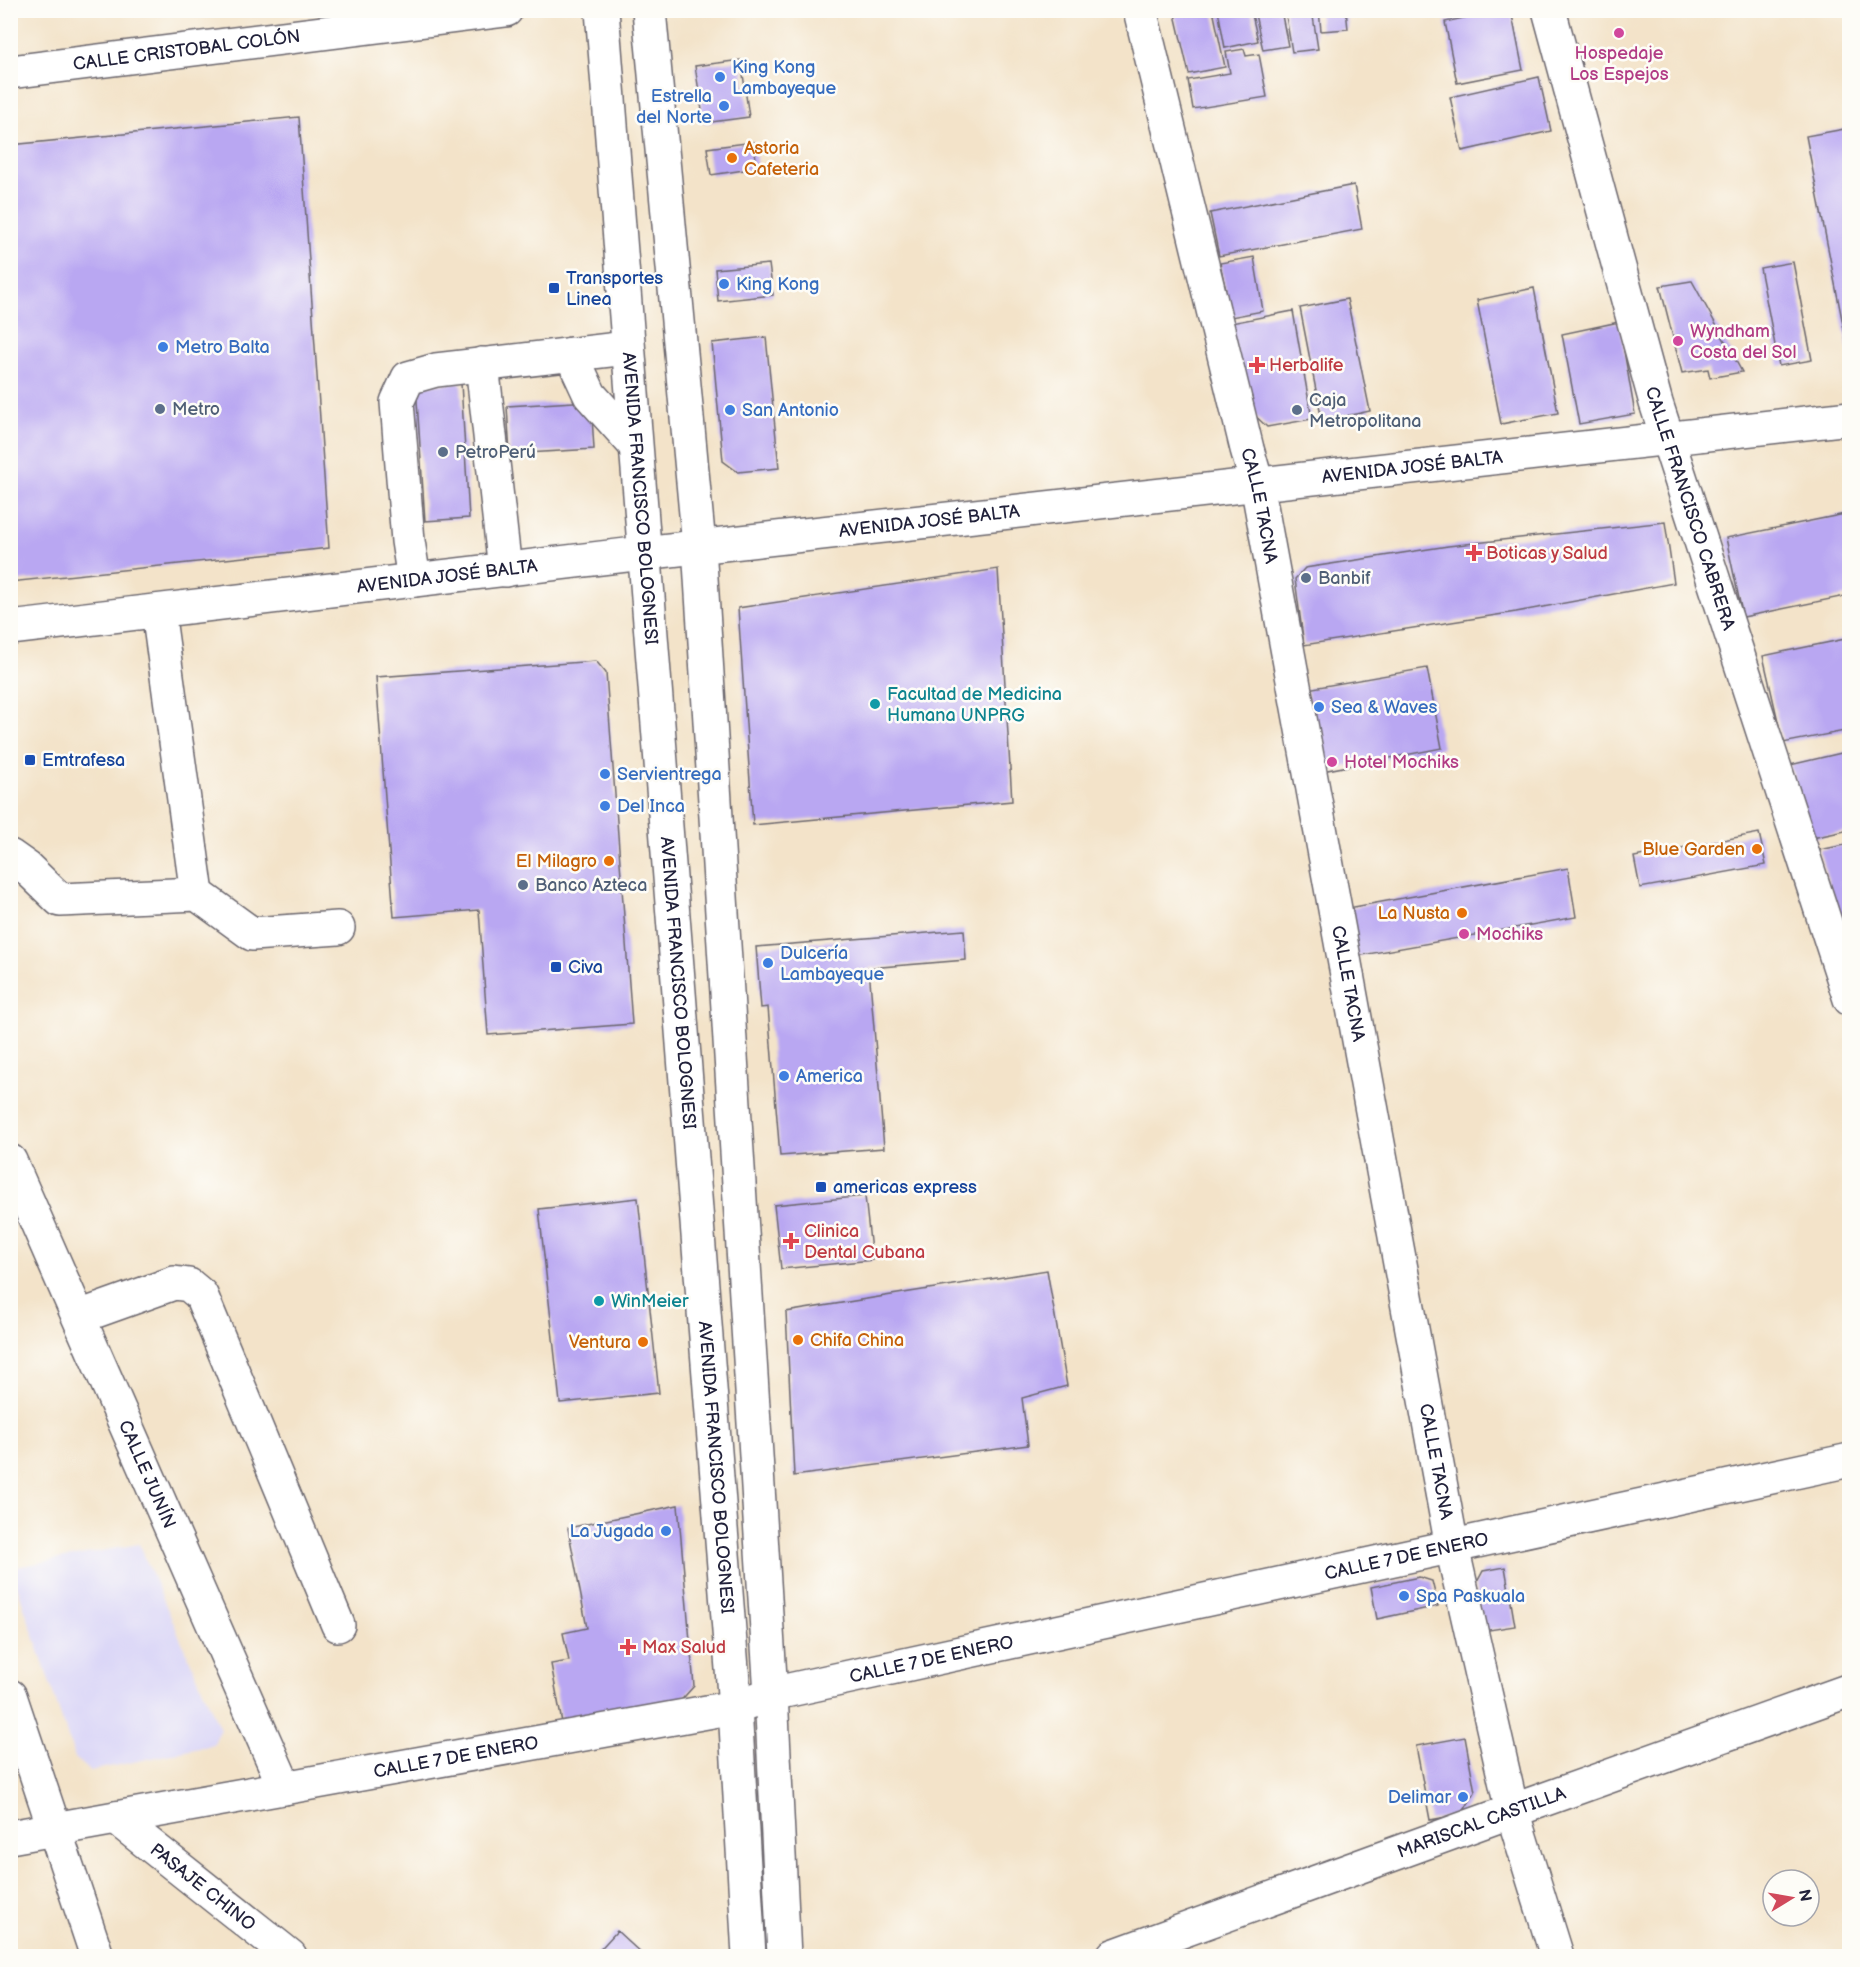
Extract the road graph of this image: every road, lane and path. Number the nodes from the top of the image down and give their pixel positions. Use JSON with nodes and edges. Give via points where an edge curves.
{"nodes":[{"id":1,"x":506,"y":10,"type":"edge"},
{"id":2,"x":602,"y":10,"type":"edge"},
{"id":3,"x":649,"y":10,"type":"edge"},
{"id":4,"x":1140,"y":10,"type":"edge"},
{"id":5,"x":1549,"y":10,"type":"edge"},
{"id":6,"x":10,"y":72,"type":"edge"},
{"id":7,"x":627,"y":348,"type":"junction"},
{"id":8,"x":571,"y":354,"type":"junction"},
{"id":9,"x":482,"y":364,"type":"junction"},
{"id":10,"x":1850,"y":418,"type":"edge"},
{"id":11,"x":1668,"y":438,"type":"junction"},
{"id":12,"x":634,"y":444,"type":"junction"},
{"id":13,"x":1257,"y":484,"type":"junction"},
{"id":14,"x":699,"y":546,"type":"junction"},
{"id":15,"x":643,"y":553,"type":"junction"},
{"id":16,"x":505,"y":570,"type":"junction"},
{"id":17,"x":414,"y":580,"type":"junction"},
{"id":18,"x":158,"y":611,"type":"junction"},
{"id":19,"x":10,"y":628,"type":"edge"},
{"id":20,"x":10,"y":856,"type":"edge"},
{"id":21,"x":197,"y":894,"type":"junction"},
{"id":22,"x":338,"y":928,"type":"dead end"},
{"id":23,"x":1850,"y":999,"type":"edge"},
{"id":24,"x":10,"y":1161,"type":"edge"},
{"id":25,"x":79,"y":1317,"type":"junction"},
{"id":26,"x":1850,"y":1460,"type":"edge"},
{"id":27,"x":1452,"y":1547,"type":"junction"},
{"id":28,"x":338,"y":1625,"type":"dead end"},
{"id":29,"x":1850,"y":1690,"type":"edge"},
{"id":30,"x":771,"y":1694,"type":"junction"},
{"id":31,"x":10,"y":1696,"type":"edge"},
{"id":32,"x":735,"y":1707,"type":"junction"},
{"id":33,"x":285,"y":1788,"type":"junction"},
{"id":34,"x":1512,"y":1811,"type":"junction"},
{"id":35,"x":116,"y":1818,"type":"junction"},
{"id":36,"x":55,"y":1829,"type":"junction"},
{"id":37,"x":10,"y":1837,"type":"edge"},
{"id":38,"x":752,"y":1951,"type":"edge"},
{"id":39,"x":97,"y":1956,"type":"edge"},
{"id":40,"x":290,"y":1956,"type":"edge"},
{"id":41,"x":784,"y":1956,"type":"edge"},
{"id":42,"x":1113,"y":1956,"type":"edge"},
{"id":43,"x":1557,"y":1956,"type":"edge"}],
"edges":[{"from":1,"to":6,"type":"street","name":"CALLE CRISTOBAL COLÓN"},
{"from":2,"to":7,"type":"street","name":"AVENIDA FRANCISCO BOLOGNESI"},
{"from":3,"to":14,"type":"street","name":"AVENIDA FRANCISCO BOLOGNESI"},
{"from":4,"to":13,"type":"street","name":"CALLE TACNA"},
{"from":5,"to":11,"type":"street","name":"CALLE FRANCISCO CABRERA"},
{"from":7,"to":8,"type":"street"},
{"from":7,"to":12,"type":"street","name":"AVENIDA FRANCISCO BOLOGNESI"},
{"from":8,"to":9,"type":"street"},
{"from":8,"to":12,"type":"street","via":[[590,395]]},
{"from":9,"to":16,"type":"street"},
{"from":9,"to":17,"type":"street","via":[[436,369],[408,378],[397,402]]},
{"from":10,"to":11,"type":"street","name":"AVENIDA JOSÉ BALTA"},
{"from":11,"to":13,"type":"street","name":"AVENIDA JOSÉ BALTA"},
{"from":11,"to":23,"type":"street","name":"CALLE FRANCISCO CABRERA"},
{"from":12,"to":15,"type":"street","name":"AVENIDA FRANCISCO BOLOGNESI"},
{"from":13,"to":14,"type":"street","name":"AVENIDA JOSÉ BALTA"},
{"from":13,"to":27,"type":"street","name":"CALLE TACNA"},
{"from":14,"to":15,"type":"street","name":"AVENIDA JOSÉ BALTA"},
{"from":14,"to":30,"type":"street","name":"AVENIDA FRANCISCO BOLOGNESI"},
{"from":15,"to":16,"type":"street","name":"AVENIDA JOSÉ BALTA"},
{"from":15,"to":32,"type":"street","name":"AVENIDA FRANCISCO BOLOGNESI"},
{"from":16,"to":17,"type":"street","name":"AVENIDA JOSÉ BALTA"},
{"from":17,"to":18,"type":"street","name":"AVENIDA JOSÉ BALTA"},
{"from":18,"to":19,"type":"street","name":"AVENIDA JOSÉ BALTA"},
{"from":18,"to":21,"type":"street"},
{"from":20,"to":21,"type":"street","via":[[60,900]]},
{"from":21,"to":22,"type":"street","via":[[252,933]]},
{"from":24,"to":25,"type":"street","name":"CALLE JUNÍN"},
{"from":25,"to":28,"type":"street","via":[[174,1283],[189,1285],[201,1295]]},
{"from":25,"to":33,"type":"street","name":"CALLE JUNÍN"},
{"from":26,"to":27,"type":"street","name":"CALLE 7 DE ENERO"},
{"from":27,"to":30,"type":"street","name":"CALLE 7 DE ENERO"},
{"from":27,"to":34,"type":"street","name":"CALLE TACNA"},
{"from":29,"to":34,"type":"street","name":"MARISCAL CASTILLA"},
{"from":30,"to":32,"type":"street","name":"CALLE 7 DE ENERO"},
{"from":30,"to":41,"type":"street","name":"AVENIDA FRANCISCO BOLOGNESI"},
{"from":31,"to":36,"type":"street"},
{"from":32,"to":33,"type":"street","name":"CALLE 7 DE ENERO"},
{"from":32,"to":38,"type":"street","name":"AVENIDA FRANCISCO BOLOGNESI"},
{"from":33,"to":35,"type":"street","name":"CALLE 7 DE ENERO"},
{"from":34,"to":42,"type":"street","name":"MARISCAL CASTILLA"},
{"from":34,"to":43,"type":"street","name":"CALLE TACNA"},
{"from":35,"to":36,"type":"street","name":"CALLE 7 DE ENERO"},
{"from":35,"to":40,"type":"street","name":"PASAJE CHINO"},
{"from":36,"to":37,"type":"street","name":"CALLE 7 DE ENERO"},
{"from":36,"to":39,"type":"street"}]}
